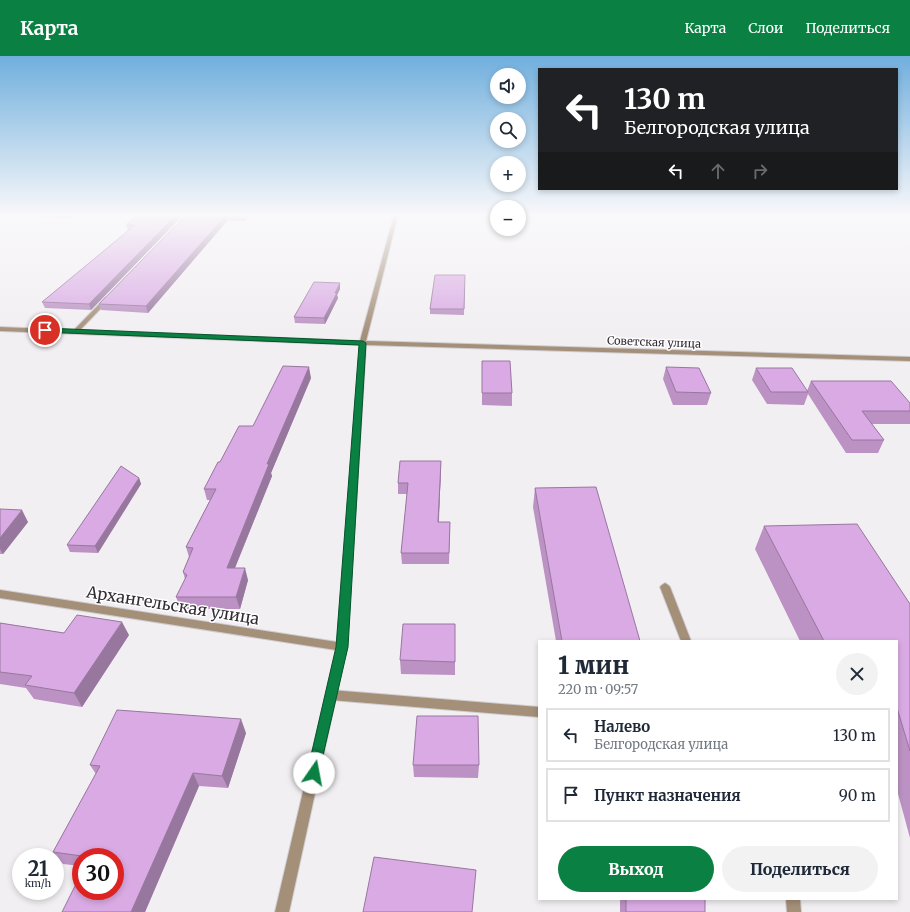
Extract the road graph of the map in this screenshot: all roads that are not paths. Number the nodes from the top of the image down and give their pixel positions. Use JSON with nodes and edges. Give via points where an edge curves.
{"nodes":[{"id":1,"x":386,"y":255,"type":"edge"},
{"id":2,"x":113,"y":293,"type":"edge"},
{"id":3,"x":0,"y":329,"type":"edge"},
{"id":4,"x":75,"y":332,"type":"junction"},
{"id":5,"x":363,"y":343,"type":"junction"},
{"id":6,"x":910,"y":359,"type":"edge"},
{"id":7,"x":665,"y":586,"type":"dead end"},
{"id":8,"x":0,"y":594,"type":"edge"},
{"id":9,"x":686,"y":640,"type":"edge"},
{"id":10,"x":342,"y":647,"type":"junction"},
{"id":11,"x":331,"y":695,"type":"junction"},
{"id":12,"x":538,"y":712,"type":"edge"},
{"id":13,"x":792,"y":900,"type":"edge"},
{"id":14,"x":282,"y":912,"type":"edge"},
{"id":15,"x":794,"y":912,"type":"edge"}],
"edges":[{"from":1,"to":5,"type":"street"},
{"from":2,"to":4,"type":"street"},
{"from":3,"to":4,"type":"street","name":"Советская улица"},
{"from":4,"to":5,"type":"street","name":"Советская улица"},
{"from":5,"to":6,"type":"street","name":"Советская улица"},
{"from":5,"to":10,"type":"street"},
{"from":7,"to":9,"type":"street"},
{"from":8,"to":10,"type":"street","name":"Архангельская улица"},
{"from":10,"to":11,"type":"street"},
{"from":11,"to":12,"type":"street"},
{"from":11,"to":14,"type":"street"},
{"from":13,"to":15,"type":"street"}]}
